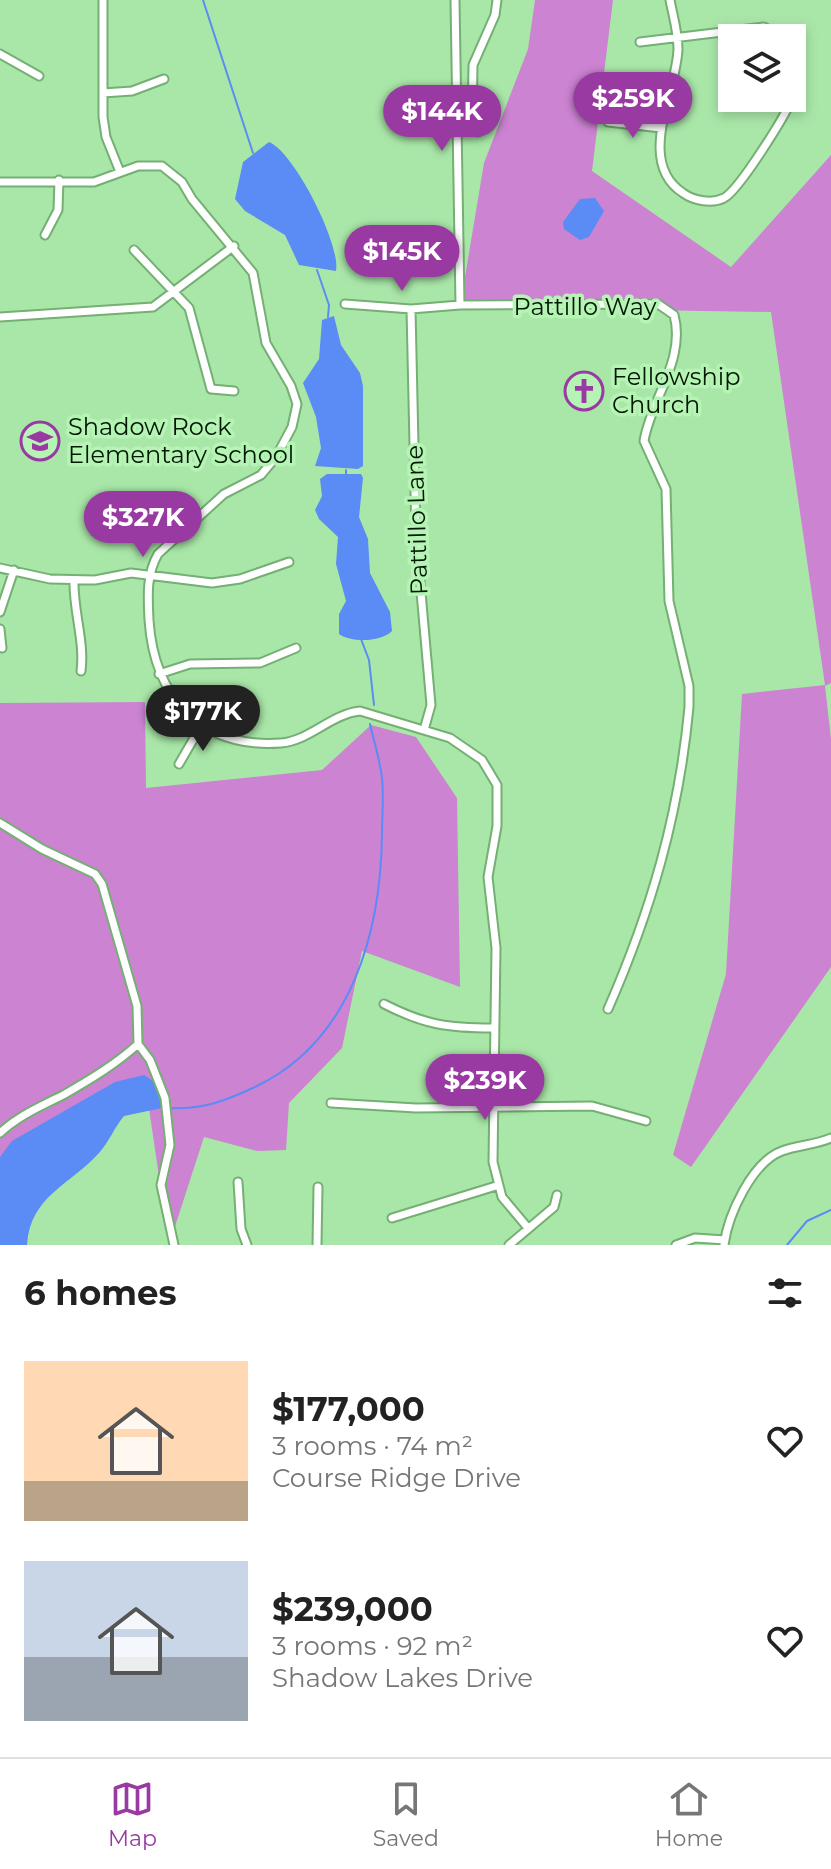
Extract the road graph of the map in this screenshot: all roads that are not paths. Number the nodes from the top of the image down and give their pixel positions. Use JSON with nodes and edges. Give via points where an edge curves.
{"nodes":[{"id":1,"x":103,"y":0,"type":"edge"},
{"id":2,"x":455,"y":0,"type":"edge"},
{"id":3,"x":497,"y":0,"type":"edge"},
{"id":4,"x":670,"y":0,"type":"edge"},
{"id":5,"x":718,"y":32,"type":"edge"},
{"id":6,"x":677,"y":37,"type":"junction"},
{"id":7,"x":640,"y":42,"type":"dead end"},
{"id":8,"x":0,"y":54,"type":"edge"},
{"id":9,"x":39,"y":76,"type":"dead end"},
{"id":10,"x":164,"y":79,"type":"dead end"},
{"id":11,"x":103,"y":93,"type":"junction"},
{"id":12,"x":783,"y":112,"type":"edge"},
{"id":13,"x":608,"y":122,"type":"dead end"},
{"id":14,"x":661,"y":128,"type":"junction"},
{"id":15,"x":478,"y":132,"type":"dead end"},
{"id":16,"x":120,"y":172,"type":"junction"},
{"id":17,"x":59,"y":180,"type":"junction"},
{"id":18,"x":0,"y":182,"type":"edge"},
{"id":19,"x":45,"y":235,"type":"dead end"},
{"id":20,"x":234,"y":246,"type":"junction"},
{"id":21,"x":134,"y":250,"type":"dead end"},
{"id":22,"x":174,"y":290,"type":"junction"},
{"id":23,"x":345,"y":304,"type":"dead end"},
{"id":24,"x":460,"y":305,"type":"junction"},
{"id":25,"x":411,"y":309,"type":"junction"},
{"id":26,"x":0,"y":317,"type":"edge"},
{"id":27,"x":234,"y":391,"type":"dead end"},
{"id":28,"x":289,"y":562,"type":"dead end"},
{"id":29,"x":0,"y":568,"type":"edge"},
{"id":30,"x":14,"y":570,"type":"junction"},
{"id":31,"x":149,"y":575,"type":"junction"},
{"id":32,"x":74,"y":580,"type":"junction"},
{"id":33,"x":0,"y":612,"type":"edge"},
{"id":34,"x":0,"y":629,"type":"edge"},
{"id":35,"x":2,"y":648,"type":"dead end"},
{"id":36,"x":296,"y":648,"type":"dead end"},
{"id":37,"x":81,"y":671,"type":"dead end"},
{"id":38,"x":159,"y":674,"type":"junction"},
{"id":39,"x":201,"y":726,"type":"junction"},
{"id":40,"x":424,"y":730,"type":"junction"},
{"id":41,"x":179,"y":764,"type":"dead end"},
{"id":42,"x":0,"y":823,"type":"edge"},
{"id":43,"x":384,"y":1004,"type":"dead end"},
{"id":44,"x":608,"y":1009,"type":"dead end"},
{"id":45,"x":493,"y":1028,"type":"junction"},
{"id":46,"x":138,"y":1044,"type":"junction"},
{"id":47,"x":331,"y":1103,"type":"dead end"},
{"id":48,"x":492,"y":1107,"type":"junction"},
{"id":49,"x":646,"y":1121,"type":"dead end"},
{"id":50,"x":0,"y":1133,"type":"edge"},
{"id":51,"x":831,"y":1138,"type":"edge"},
{"id":52,"x":238,"y":1182,"type":"dead end"},
{"id":53,"x":496,"y":1186,"type":"junction"},
{"id":54,"x":318,"y":1187,"type":"dead end"},
{"id":55,"x":557,"y":1195,"type":"dead end"},
{"id":56,"x":392,"y":1218,"type":"dead end"},
{"id":57,"x":528,"y":1228,"type":"junction"},
{"id":58,"x":724,"y":1242,"type":"edge"},
{"id":59,"x":174,"y":1245,"type":"edge"},
{"id":60,"x":247,"y":1245,"type":"edge"},
{"id":61,"x":317,"y":1245,"type":"edge"},
{"id":62,"x":509,"y":1245,"type":"edge"},
{"id":63,"x":676,"y":1245,"type":"edge"}],
"edges":[{"from":1,"to":11,"type":"street"},
{"from":2,"to":24,"type":"street"},
{"from":3,"to":15,"type":"street","via":[[473,65],[472,126]]},
{"from":4,"to":6,"type":"street"},
{"from":5,"to":6,"type":"street"},
{"from":6,"to":7,"type":"street"},
{"from":6,"to":14,"type":"street","via":[[676,69]]},
{"from":8,"to":9,"type":"street"},
{"from":10,"to":11,"type":"street","via":[[132,91]]},
{"from":11,"to":16,"type":"street","via":[[106,137]]},
{"from":12,"to":14,"type":"street","via":[[727,197],[704,201],[673,185],[666,173]]},
{"from":13,"to":14,"type":"street"},
{"from":16,"to":17,"type":"street","via":[[94,182]]},
{"from":16,"to":20,"type":"street","via":[[148,165],[170,172]]},
{"from":17,"to":18,"type":"street"},
{"from":17,"to":19,"type":"street","via":[[58,210]]},
{"from":20,"to":22,"type":"street"},
{"from":20,"to":31,"type":"street","via":[[253,273],[266,343],[291,386],[296,416],[270,465],[217,500],[158,554]]},
{"from":21,"to":22,"type":"street"},
{"from":22,"to":26,"type":"street","via":[[147,309]]},
{"from":22,"to":27,"type":"street","via":[[194,317],[211,389]]},
{"from":23,"to":25,"type":"street"},
{"from":24,"to":25,"type":"street"},
{"from":24,"to":44,"type":"street","name":"Pattillo Way","via":[[658,304],[671,309],[676,321],[669,373],[644,441],[667,494],[669,601],[689,686],[686,741],[665,850],[641,935]]},
{"from":25,"to":40,"type":"street","name":"Pattillo Lane","via":[[416,536],[431,705]]},
{"from":28,"to":31,"type":"street","via":[[224,583]]},
{"from":29,"to":30,"type":"street"},
{"from":30,"to":32,"type":"street"},
{"from":30,"to":33,"type":"street"},
{"from":31,"to":32,"type":"street"},
{"from":31,"to":38,"type":"street","via":[[151,646]]},
{"from":32,"to":37,"type":"street"},
{"from":34,"to":35,"type":"street"},
{"from":36,"to":38,"type":"street","via":[[260,663],[190,664]]},
{"from":38,"to":39,"type":"street","via":[[170,694]]},
{"from":39,"to":40,"type":"street","via":[[226,736],[284,743],[346,712],[360,711]]},
{"from":39,"to":41,"type":"street"},
{"from":40,"to":45,"type":"street","via":[[450,738],[482,760],[497,785],[488,877],[496,948]]},
{"from":42,"to":46,"type":"street","via":[[95,874],[102,884],[137,1006]]},
{"from":43,"to":45,"type":"street","via":[[441,1027]]},
{"from":45,"to":48,"type":"street"},
{"from":46,"to":50,"type":"street","via":[[100,1074]]},
{"from":46,"to":59,"type":"street","via":[[165,1098],[170,1145],[161,1185]]},
{"from":47,"to":48,"type":"street"},
{"from":48,"to":49,"type":"street","via":[[592,1106]]},
{"from":48,"to":53,"type":"street"},
{"from":51,"to":58,"type":"street","via":[[761,1163],[746,1185]]},
{"from":52,"to":60,"type":"street"},
{"from":53,"to":56,"type":"street"},
{"from":53,"to":57,"type":"street"},
{"from":54,"to":61,"type":"street"},
{"from":55,"to":57,"type":"street","via":[[554,1207]]},
{"from":57,"to":62,"type":"street"},
{"from":58,"to":63,"type":"street","via":[[695,1238]]}]}
